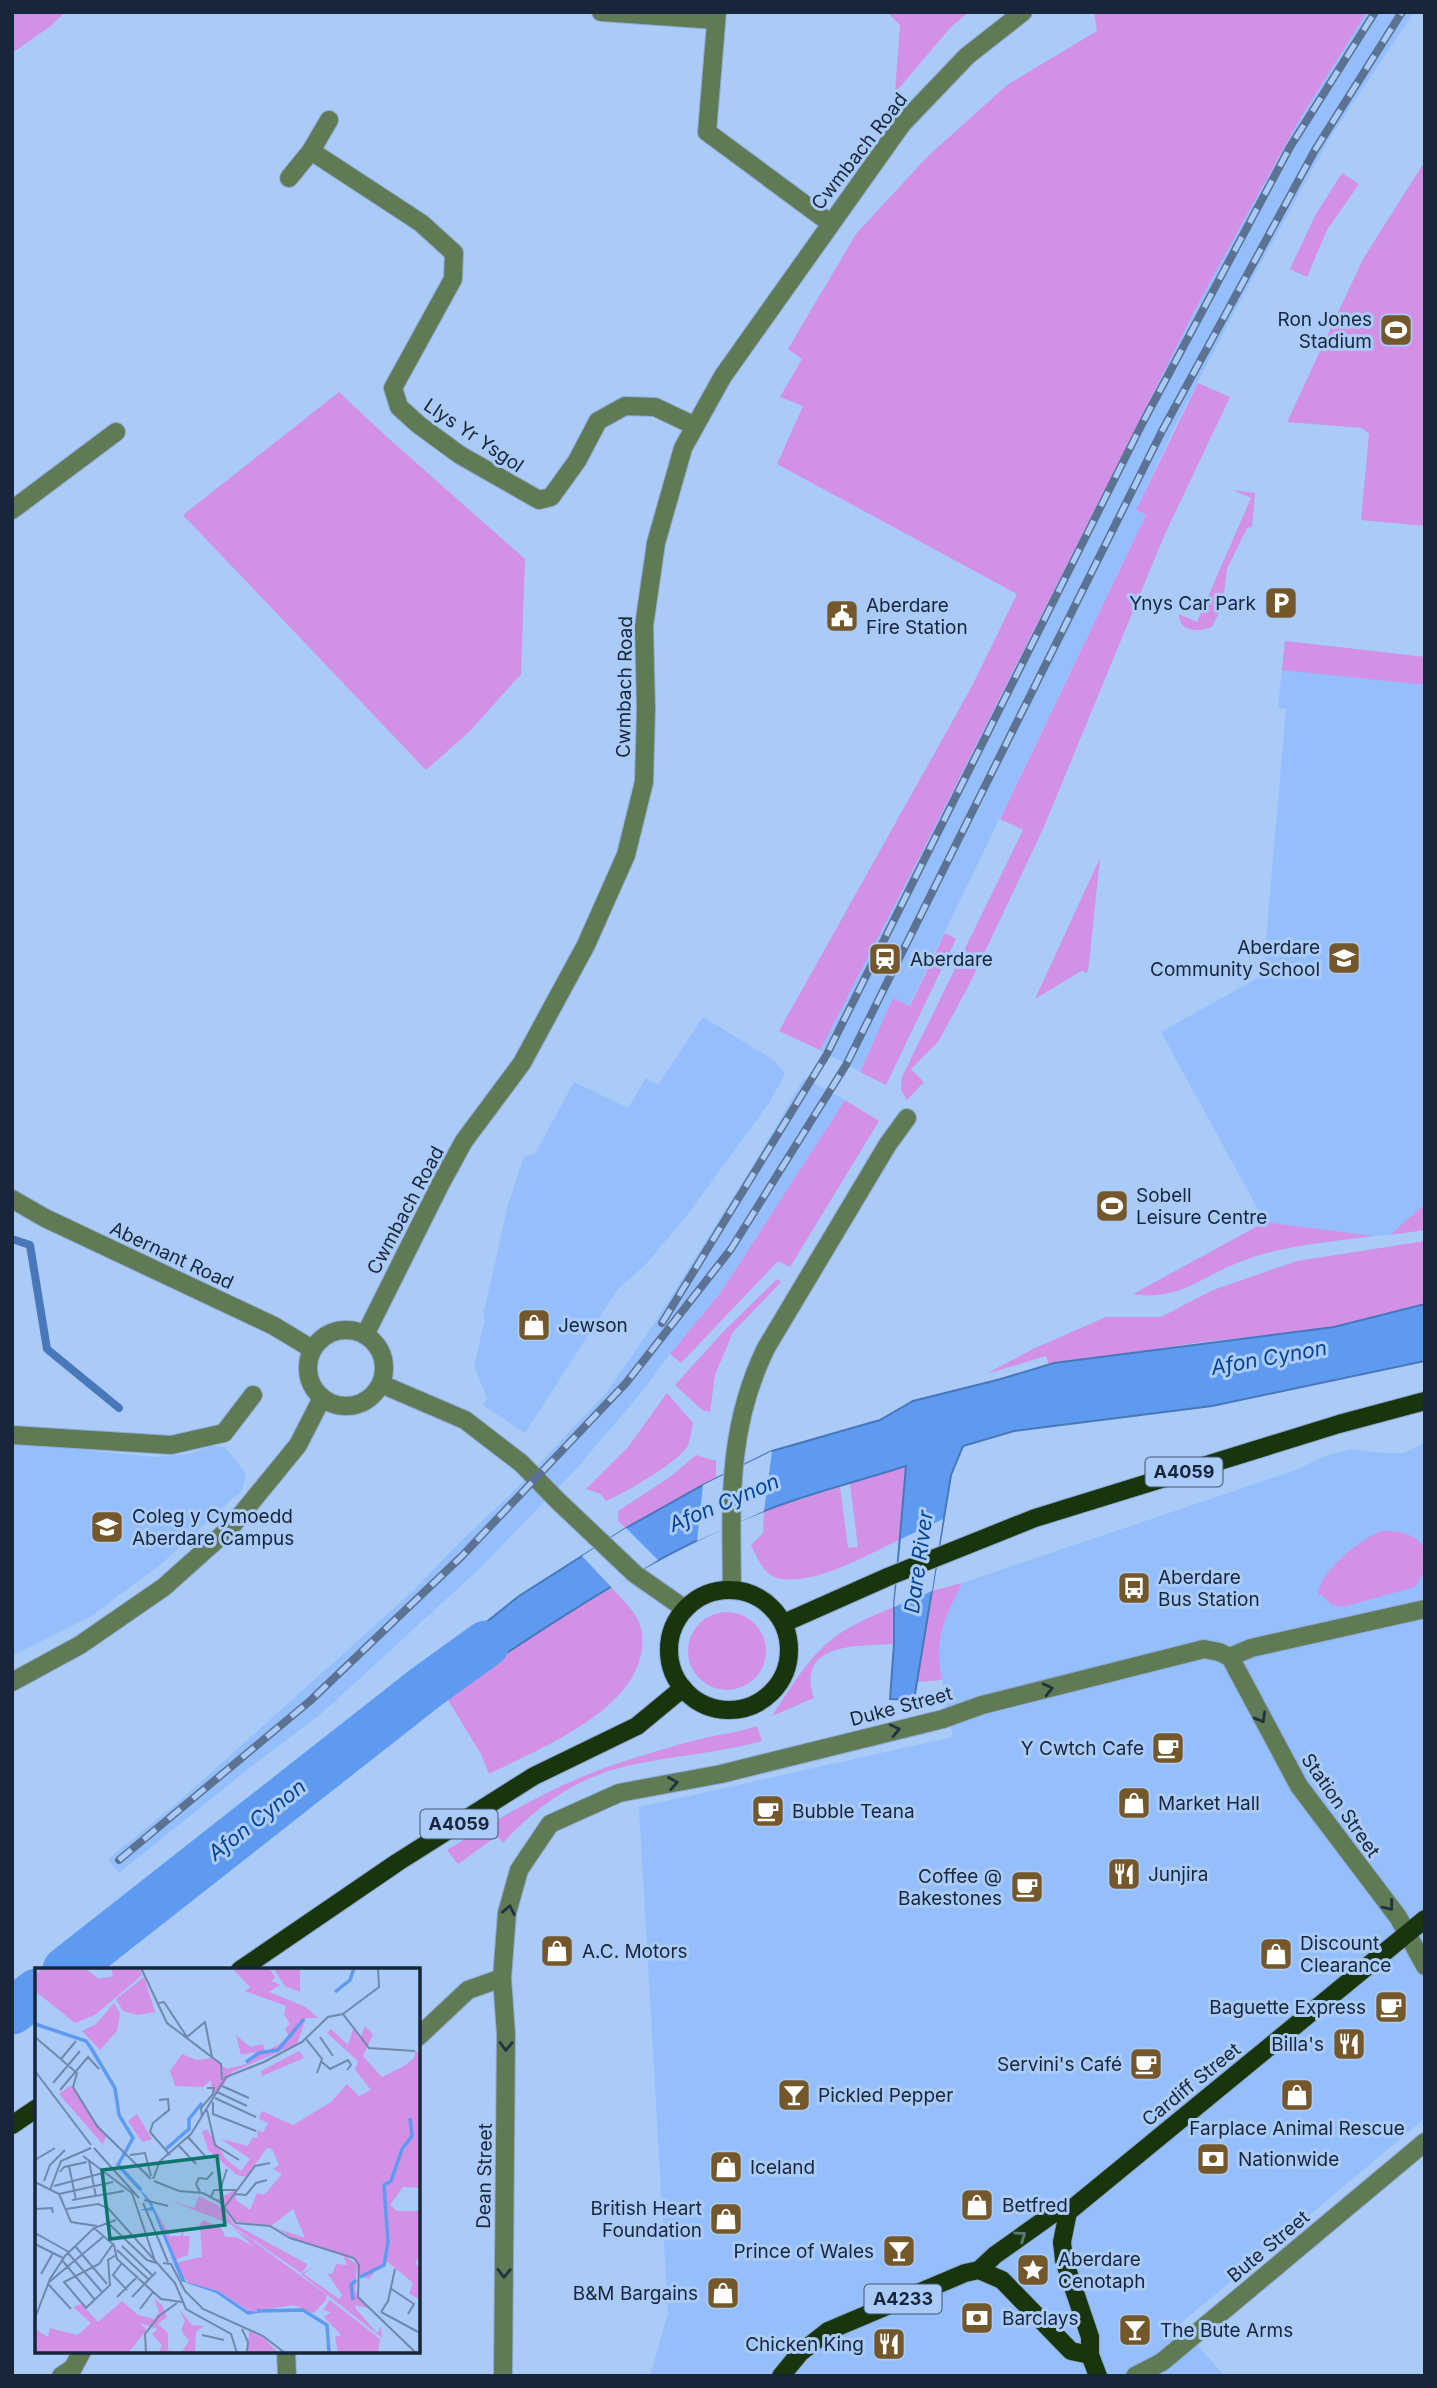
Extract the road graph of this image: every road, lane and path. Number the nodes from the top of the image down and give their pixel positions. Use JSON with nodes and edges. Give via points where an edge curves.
{"nodes":[{"id":1,"x":601,"y":12,"type":"edge"},
{"id":2,"x":1023,"y":12,"type":"edge"},
{"id":3,"x":716,"y":16,"type":"edge"},
{"id":4,"x":330,"y":120,"type":"dead end"},
{"id":5,"x":311,"y":151,"type":"junction"},
{"id":6,"x":289,"y":178,"type":"dead end"},
{"id":7,"x":830,"y":223,"type":"junction"},
{"id":8,"x":695,"y":426,"type":"junction"},
{"id":9,"x":116,"y":432,"type":"dead end"},
{"id":10,"x":12,"y":510,"type":"edge"},
{"id":11,"x":907,"y":1118,"type":"dead end"},
{"id":12,"x":12,"y":1199,"type":"edge"},
{"id":13,"x":365,"y":1335,"type":"junction"},
{"id":14,"x":312,"y":1349,"type":"junction"},
{"id":15,"x":381,"y":1384,"type":"junction"},
{"id":16,"x":253,"y":1395,"type":"dead end"},
{"id":17,"x":322,"y":1398,"type":"junction"},
{"id":18,"x":1425,"y":1401,"type":"edge"},
{"id":19,"x":12,"y":1435,"type":"edge"},
{"id":20,"x":732,"y":1589,"type":"junction"},
{"id":21,"x":685,"y":1609,"type":"junction"},
{"id":22,"x":1425,"y":1609,"type":"edge"},
{"id":23,"x":783,"y":1623,"type":"junction"},
{"id":24,"x":1230,"y":1657,"type":"junction"},
{"id":25,"x":12,"y":1682,"type":"edge"},
{"id":26,"x":683,"y":1688,"type":"junction"},
{"id":27,"x":1425,"y":1919,"type":"edge"},
{"id":28,"x":1407,"y":1934,"type":"junction"},
{"id":29,"x":1425,"y":1966,"type":"edge"},
{"id":30,"x":243,"y":1968,"type":"edge"},
{"id":31,"x":502,"y":1978,"type":"junction"},
{"id":32,"x":420,"y":2035,"type":"edge"},
{"id":33,"x":35,"y":2109,"type":"edge"},
{"id":34,"x":12,"y":2125,"type":"edge"},
{"id":35,"x":1425,"y":2142,"type":"edge"},
{"id":36,"x":1068,"y":2212,"type":"junction"},
{"id":37,"x":979,"y":2270,"type":"junction"},
{"id":38,"x":81,"y":2353,"type":"edge"},
{"id":39,"x":286,"y":2353,"type":"edge"},
{"id":40,"x":1090,"y":2356,"type":"junction"},
{"id":41,"x":69,"y":2373,"type":"edge"},
{"id":42,"x":287,"y":2376,"type":"edge"},
{"id":43,"x":503,"y":2376,"type":"edge"},
{"id":44,"x":781,"y":2376,"type":"edge"},
{"id":45,"x":1098,"y":2376,"type":"edge"},
{"id":46,"x":1135,"y":2376,"type":"edge"}],
"edges":[{"from":1,"to":3,"type":"street"},
{"from":2,"to":7,"type":"street","name":"Cwmbach Road","via":[[967,56],[902,124]]},
{"from":3,"to":7,"type":"street","via":[[707,132]]},
{"from":4,"to":5,"type":"street"},
{"from":5,"to":6,"type":"street"},
{"from":5,"to":8,"type":"street","name":"Llys Yr Ysgol","via":[[421,223],[454,253],[453,279],[393,388],[399,407],[460,455],[539,500],[551,497],[558,488],[598,421],[625,406],[655,407]]},
{"from":7,"to":8,"type":"street","name":"Cwmbach Road","via":[[723,376]]},
{"from":8,"to":13,"type":"street","name":"Cwmbach Road","via":[[683,448],[656,543],[644,626],[644,782],[626,855],[580,957],[522,1063],[464,1141]]},
{"from":9,"to":10,"type":"street"},
{"from":11,"to":20,"type":"street","via":[[753,1374],[738,1424],[733,1470]]},
{"from":12,"to":14,"type":"street","name":"Abernant Road","via":[[274,1326]]},
{"from":13,"to":14,"type":"street","via":[[341,1330],[330,1333]]},
{"from":13,"to":15,"type":"street","via":[[380,1351]]},
{"from":14,"to":17,"type":"street","via":[[309,1381]]},
{"from":15,"to":17,"type":"street","via":[[355,1406],[343,1407]]},
{"from":15,"to":21,"type":"street","via":[[465,1420],[521,1462],[635,1574]]},
{"from":16,"to":19,"type":"street","via":[[224,1433],[171,1446]]},
{"from":17,"to":25,"type":"street","via":[[298,1445],[231,1527],[164,1587],[80,1645]]},
{"from":18,"to":23,"type":"main road","number":"A4059","via":[[1035,1518]]},
{"from":20,"to":21,"type":"main road","via":[[714,1591]]},
{"from":20,"to":23,"type":"main road","via":[[762,1599]]},
{"from":21,"to":26,"type":"main road","via":[[670,1640],[674,1674]]},
{"from":22,"to":24,"type":"street","name":"Duke Street","via":[[1251,1648]]},
{"from":23,"to":26,"type":"main road","via":[[789,1661],[770,1695],[735,1710],[716,1709]]},
{"from":24,"to":28,"type":"street","name":"Station Street","one_way":true,"via":[[1299,1786]]},
{"from":31,"to":24,"type":"street","name":"Duke Street","one_way":true,"via":[[507,1913],[519,1870],[550,1824],[619,1793],[721,1774],[1204,1649]]},
{"from":26,"to":30,"type":"main road","number":"A4059","via":[[637,1726],[534,1776]]},
{"from":27,"to":28,"type":"main road","name":"Cardiff Street"},
{"from":28,"to":29,"type":"street","name":"Station Street"},
{"from":28,"to":36,"type":"main road","name":"Cardiff Street"},
{"from":31,"to":32,"type":"street","via":[[468,1990]]},
{"from":31,"to":43,"type":"street","name":"Dean Street","one_way":true,"via":[[506,2034]]},
{"from":33,"to":34,"type":"main road"},
{"from":35,"to":46,"type":"street","name":"Bute Street","via":[[1161,2362]]},
{"from":37,"to":36,"type":"main road","name":"Cardiff Street","one_way":true,"via":[[1057,2211]]},
{"from":36,"to":40,"type":"main road","via":[[1063,2260],[1090,2337]]},
{"from":37,"to":40,"type":"main road","via":[[1002,2280],[1071,2351]]},
{"from":37,"to":44,"type":"main road","number":"A4233","via":[[828,2331]]},
{"from":38,"to":41,"type":"street"},
{"from":39,"to":42,"type":"street"},
{"from":40,"to":45,"type":"main road"}]}
